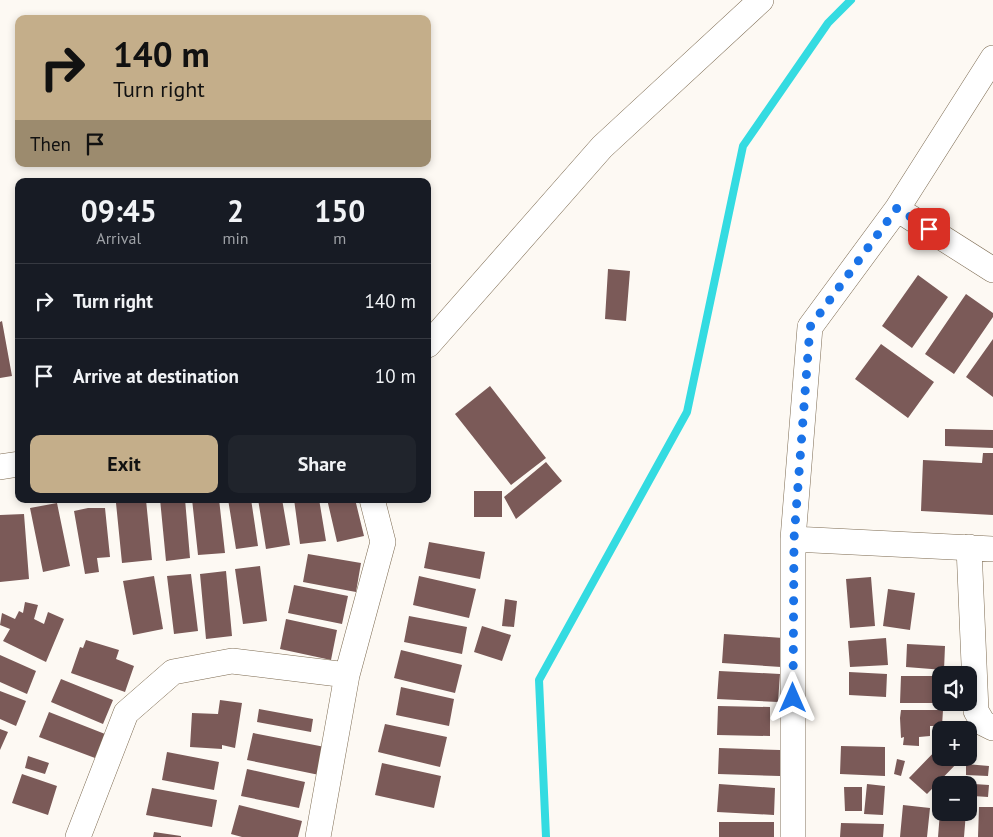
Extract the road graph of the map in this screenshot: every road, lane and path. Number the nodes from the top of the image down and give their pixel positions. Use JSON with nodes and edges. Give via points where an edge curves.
{"nodes":[{"id":1,"x":761,"y":0,"type":"edge"},
{"id":2,"x":993,"y":58,"type":"edge"},
{"id":3,"x":897,"y":208,"type":"junction"},
{"id":4,"x":993,"y":270,"type":"edge"},
{"id":5,"x":431,"y":342,"type":"edge"},
{"id":6,"x":15,"y":465,"type":"edge"},
{"id":7,"x":0,"y":467,"type":"edge"},
{"id":8,"x":373,"y":503,"type":"edge"},
{"id":9,"x":794,"y":539,"type":"junction"},
{"id":10,"x":981,"y":548,"type":"edge"},
{"id":11,"x":347,"y":676,"type":"junction"},
{"id":12,"x":993,"y":728,"type":"edge"},
{"id":13,"x":78,"y":837,"type":"edge"},
{"id":14,"x":318,"y":837,"type":"edge"},
{"id":15,"x":793,"y":837,"type":"edge"}],
"edges":[{"from":1,"to":5,"type":"street","via":[[602,147]]},
{"from":2,"to":3,"type":"street"},
{"from":3,"to":4,"type":"street"},
{"from":3,"to":9,"type":"street","via":[[810,327]]},
{"from":6,"to":7,"type":"street"},
{"from":8,"to":11,"type":"street","via":[[383,542]]},
{"from":9,"to":10,"type":"street"},
{"from":9,"to":15,"type":"street"},
{"from":10,"to":12,"type":"street","via":[[976,711],[983,723]]},
{"from":11,"to":13,"type":"street","via":[[232,661],[173,672],[126,713]]},
{"from":11,"to":14,"type":"street"}]}
